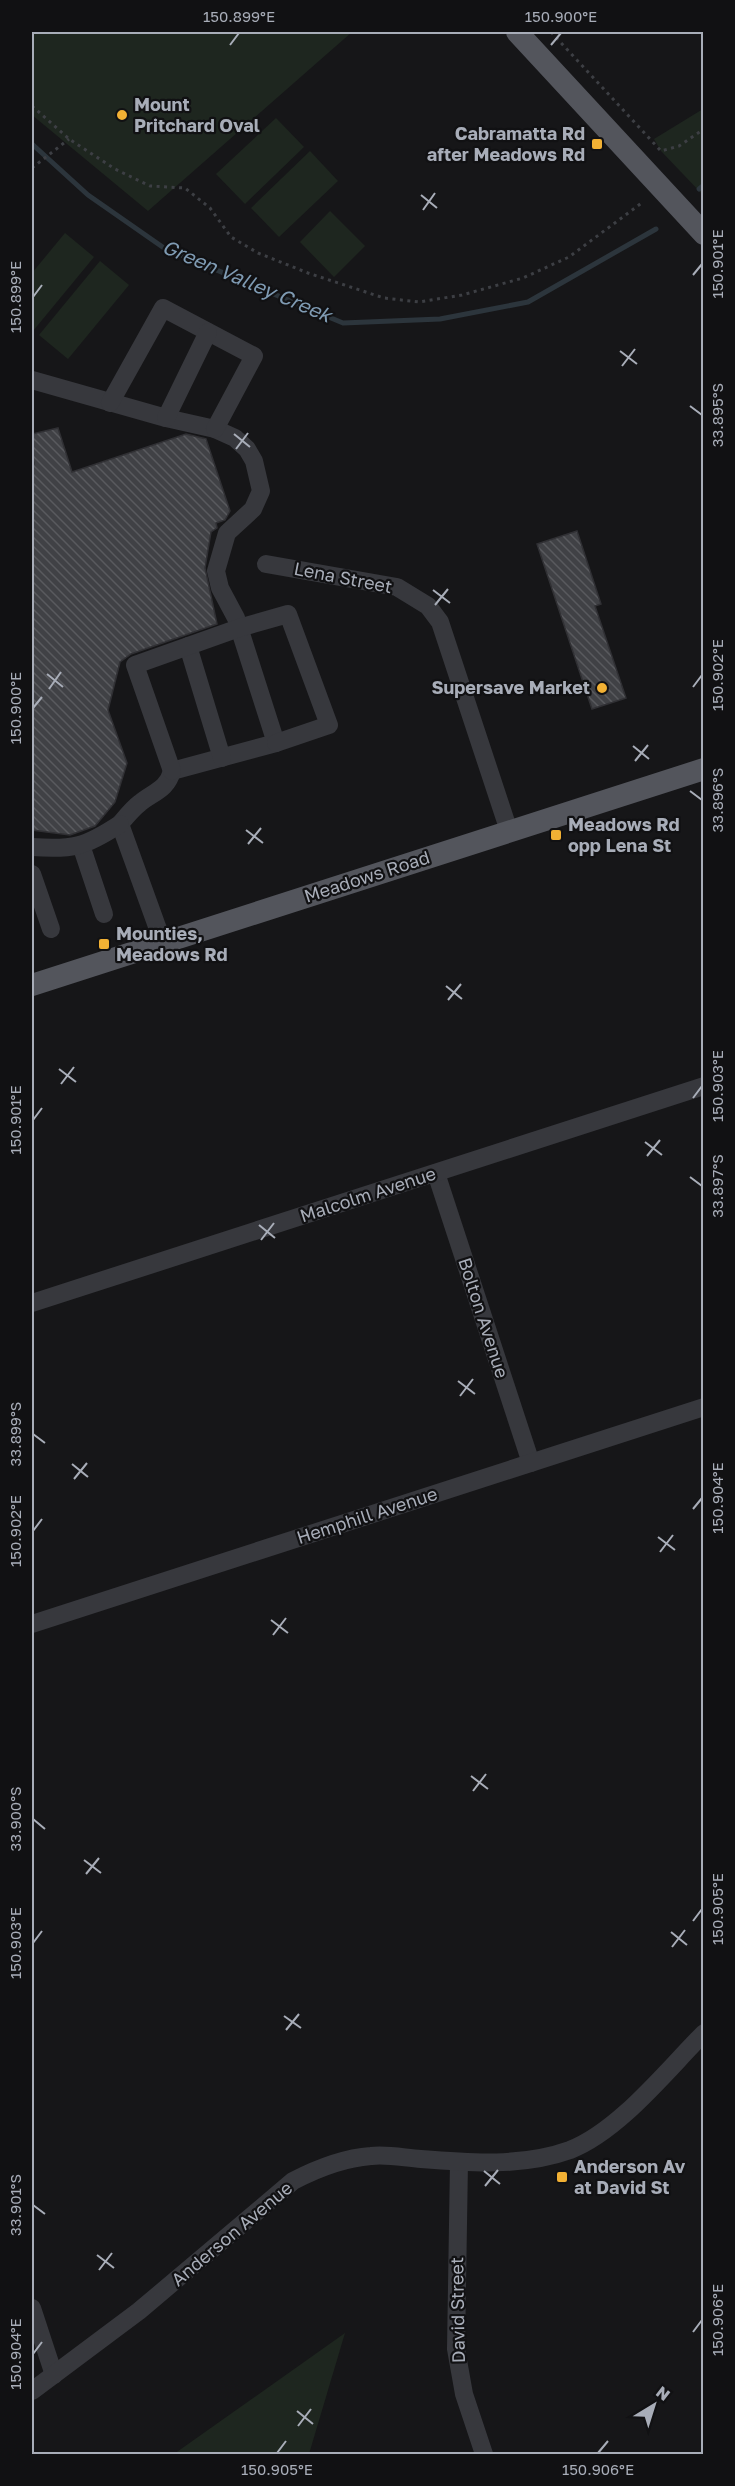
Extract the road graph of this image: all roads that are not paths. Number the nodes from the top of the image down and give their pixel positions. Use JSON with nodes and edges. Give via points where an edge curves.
{"nodes":[{"id":1,"x":517,"y":32,"type":"edge"},
{"id":2,"x":704,"y":234,"type":"edge"},
{"id":3,"x":208,"y":332,"type":"junction"},
{"id":4,"x":33,"y":383,"type":"edge"},
{"id":5,"x":110,"y":403,"type":"junction"},
{"id":6,"x":166,"y":418,"type":"junction"},
{"id":7,"x":215,"y":429,"type":"junction"},
{"id":8,"x":266,"y":564,"type":"dead end"},
{"id":9,"x":239,"y":628,"type":"junction"},
{"id":10,"x":188,"y":646,"type":"junction"},
{"id":11,"x":276,"y":743,"type":"junction"},
{"id":12,"x":222,"y":758,"type":"junction"},
{"id":13,"x":704,"y":769,"type":"edge"},
{"id":14,"x":172,"y":771,"type":"junction"},
{"id":15,"x":120,"y":824,"type":"junction"},
{"id":16,"x":509,"y":831,"type":"junction"},
{"id":17,"x":81,"y":845,"type":"junction"},
{"id":18,"x":32,"y":847,"type":"edge"},
{"id":19,"x":32,"y":874,"type":"edge"},
{"id":20,"x":104,"y":914,"type":"dead end"},
{"id":21,"x":51,"y":929,"type":"dead end"},
{"id":22,"x":163,"y":943,"type":"junction"},
{"id":23,"x":32,"y":986,"type":"edge"},
{"id":24,"x":704,"y":1086,"type":"edge"},
{"id":25,"x":436,"y":1173,"type":"junction"},
{"id":26,"x":32,"y":1303,"type":"edge"},
{"id":27,"x":704,"y":1407,"type":"edge"},
{"id":28,"x":531,"y":1463,"type":"junction"},
{"id":29,"x":32,"y":1624,"type":"edge"},
{"id":30,"x":704,"y":2033,"type":"edge"},
{"id":31,"x":459,"y":2162,"type":"junction"},
{"id":32,"x":32,"y":2308,"type":"edge"},
{"id":33,"x":54,"y":2375,"type":"junction"},
{"id":34,"x":32,"y":2391,"type":"edge"},
{"id":35,"x":484,"y":2454,"type":"edge"}],
"edges":[{"from":1,"to":2,"type":"main road"},
{"from":3,"to":5,"type":"street","via":[[163,308]]},
{"from":3,"to":6,"type":"street"},
{"from":3,"to":7,"type":"street","via":[[254,356]]},
{"from":4,"to":5,"type":"street"},
{"from":5,"to":6,"type":"street"},
{"from":6,"to":7,"type":"street"},
{"from":7,"to":9,"type":"street","via":[[247,449],[261,491],[252,509],[227,534],[216,571]]},
{"from":8,"to":16,"type":"street","name":"Lena Street","via":[[397,587],[428,606],[440,622]]},
{"from":9,"to":10,"type":"street"},
{"from":9,"to":11,"type":"street"},
{"from":9,"to":11,"type":"street","via":[[288,614],[329,724]]},
{"from":10,"to":12,"type":"street"},
{"from":10,"to":14,"type":"street","via":[[135,665]]},
{"from":11,"to":12,"type":"street"},
{"from":12,"to":14,"type":"street"},
{"from":13,"to":16,"type":"main road","name":"Meadows Road"},
{"from":14,"to":15,"type":"street","via":[[169,781],[140,802]]},
{"from":15,"to":17,"type":"street"},
{"from":15,"to":22,"type":"street"},
{"from":16,"to":22,"type":"main road","name":"Meadows Road"},
{"from":17,"to":18,"type":"street"},
{"from":17,"to":20,"type":"street"},
{"from":19,"to":21,"type":"street"},
{"from":22,"to":23,"type":"main road","name":"Meadows Road"},
{"from":24,"to":25,"type":"street","name":"Malcolm Avenue"},
{"from":25,"to":26,"type":"street","name":"Malcolm Avenue"},
{"from":25,"to":28,"type":"street","name":"Bolton Avenue"},
{"from":27,"to":28,"type":"street","name":"Hemphill Avenue"},
{"from":28,"to":29,"type":"street","name":"Hemphill Avenue"},
{"from":30,"to":31,"type":"street","name":"Anderson Avenue","via":[[621,2117],[572,2149],[516,2162]]},
{"from":31,"to":33,"type":"street","name":"Anderson Avenue","via":[[372,2156],[318,2168],[293,2181],[188,2272]]},
{"from":31,"to":35,"type":"street","name":"David Street","via":[[456,2349],[464,2394]]},
{"from":32,"to":33,"type":"street"},
{"from":33,"to":34,"type":"street","name":"Anderson Avenue"}]}
